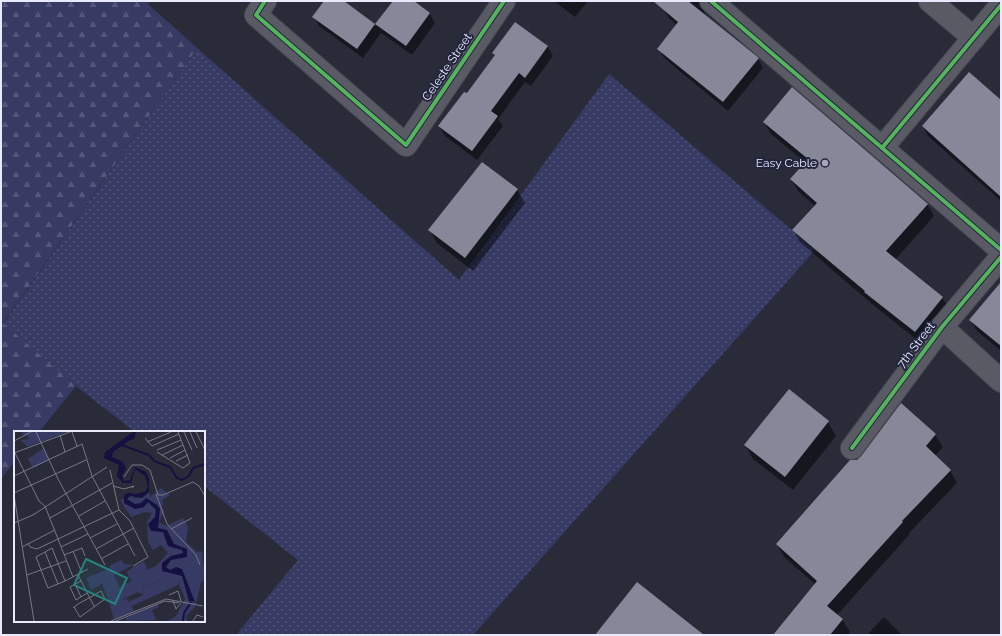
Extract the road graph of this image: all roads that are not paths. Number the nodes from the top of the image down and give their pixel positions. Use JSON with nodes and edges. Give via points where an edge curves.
{"nodes":[{"id":1,"x":265,"y":1,"type":"edge"},
{"id":2,"x":504,"y":1,"type":"edge"},
{"id":3,"x":711,"y":1,"type":"edge"},
{"id":4,"x":930,"y":1,"type":"edge"},
{"id":5,"x":1001,"y":5,"type":"edge"},
{"id":6,"x":974,"y":38,"type":"junction"},
{"id":7,"x":882,"y":148,"type":"junction"},
{"id":8,"x":1001,"y":250,"type":"edge"},
{"id":9,"x":1001,"y":257,"type":"edge"},
{"id":10,"x":942,"y":327,"type":"junction"},
{"id":11,"x":1001,"y":381,"type":"edge"},
{"id":12,"x":852,"y":448,"type":"dead end"}],
"edges":[{"from":1,"to":2,"type":"street","name":"Celeste Street","via":[[256,15],[406,145]]},
{"from":3,"to":7,"type":"street"},
{"from":4,"to":6,"type":"street"},
{"from":5,"to":6,"type":"street"},
{"from":6,"to":7,"type":"street"},
{"from":7,"to":8,"type":"street"},
{"from":9,"to":10,"type":"street","name":"7th Street"},
{"from":10,"to":11,"type":"street"},
{"from":10,"to":12,"type":"street","name":"7th Street"}]}
